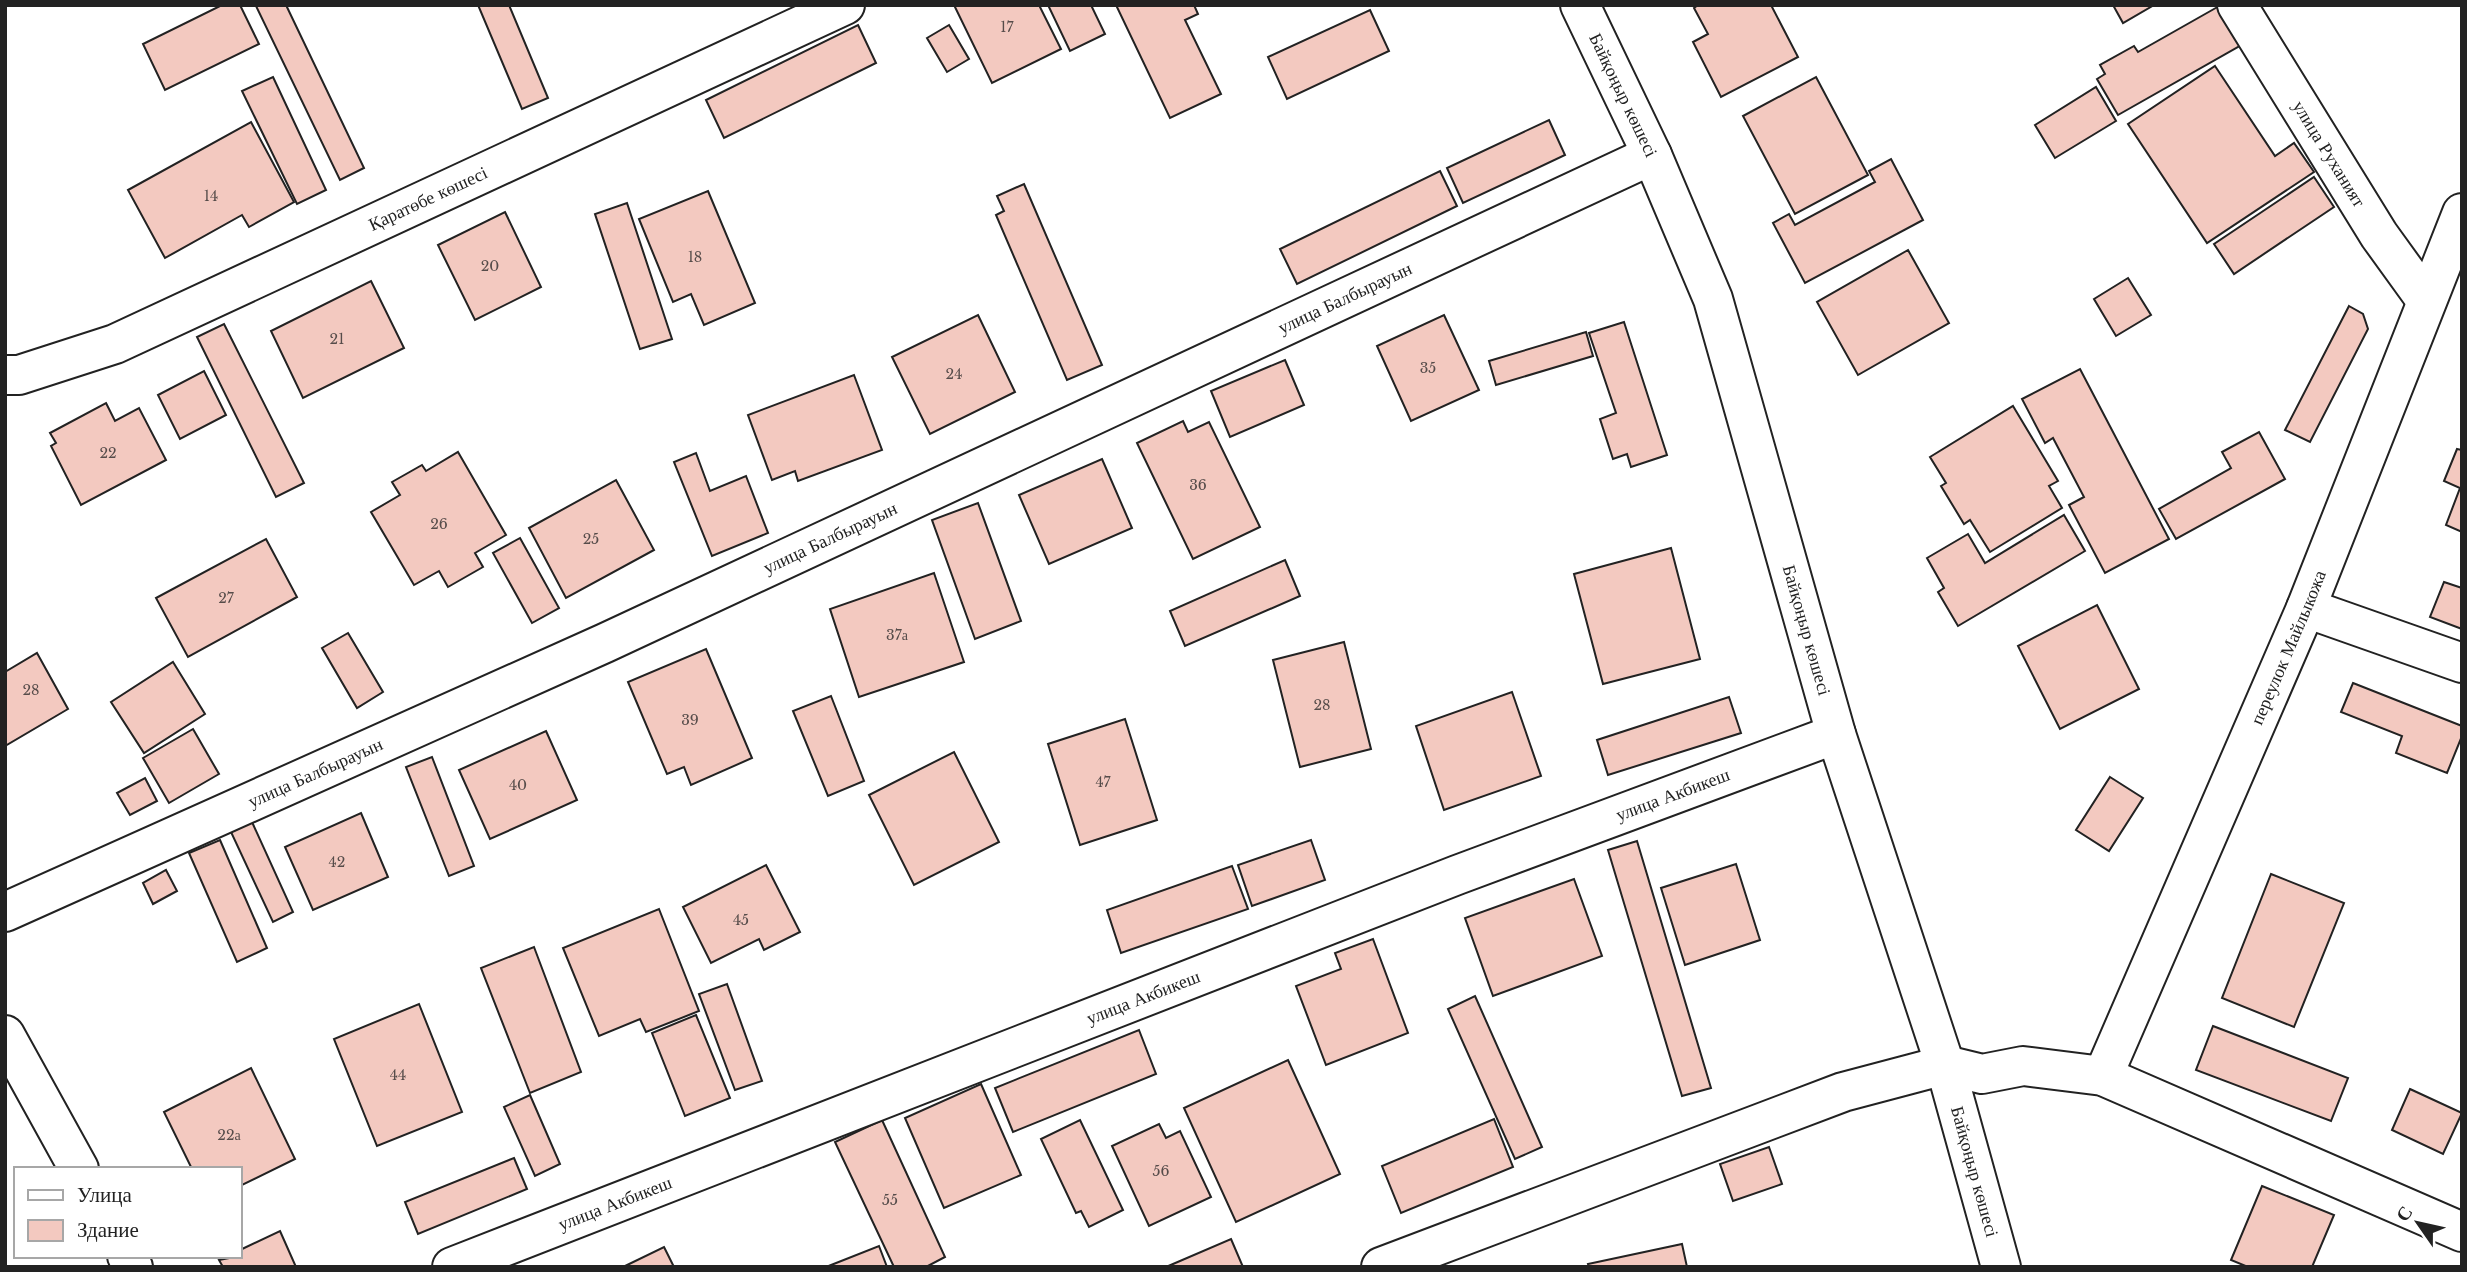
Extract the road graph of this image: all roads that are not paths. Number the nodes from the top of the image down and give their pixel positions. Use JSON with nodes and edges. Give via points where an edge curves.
{"nodes":[{"id":1,"x":845,"y":5,"type":"edge"},
{"id":2,"x":1580,"y":5,"type":"edge"},
{"id":3,"x":2237,"y":5,"type":"edge"},
{"id":4,"x":1652,"y":155,"type":"junction"},
{"id":5,"x":2462,"y":213,"type":"edge"},
{"id":6,"x":2426,"y":300,"type":"junction"},
{"id":7,"x":5,"y":375,"type":"edge"},
{"id":8,"x":2306,"y":608,"type":"junction"},
{"id":9,"x":2462,"y":663,"type":"edge"},
{"id":10,"x":1836,"y":734,"type":"junction"},
{"id":11,"x":5,"y":912,"type":"edge"},
{"id":12,"x":5,"y":1035,"type":"edge"},
{"id":13,"x":1945,"y":1065,"type":"junction"},
{"id":14,"x":2103,"y":1076,"type":"junction"},
{"id":15,"x":78,"y":1167,"type":"edge"},
{"id":16,"x":2462,"y":1232,"type":"edge"},
{"id":17,"x":452,"y":1267,"type":"edge"},
{"id":18,"x":1381,"y":1267,"type":"edge"},
{"id":19,"x":2001,"y":1267,"type":"edge"}],
"edges":[{"from":1,"to":7,"type":"street","name":"Қаратөбе көшесі","via":[[115,344],[19,375]]},
{"from":2,"to":4,"type":"street","name":"Байқоңыр көшесі"},
{"from":3,"to":6,"type":"street","name":"улица Руханият","via":[[2379,235]]},
{"from":4,"to":10,"type":"street","name":"Байқоңыр көшесі","via":[[1713,299]]},
{"from":4,"to":11,"type":"street","name":"улица Балбырауын","via":[[618,637]]},
{"from":5,"to":6,"type":"street","name":"переулок Майлыкожа"},
{"from":6,"to":8,"type":"street","name":"переулок Майлыкожа"},
{"from":8,"to":9,"type":"street"},
{"from":8,"to":14,"type":"street","name":"переулок Майлыкожа"},
{"from":10,"to":13,"type":"street","name":"Байқоңыр көшесі"},
{"from":10,"to":17,"type":"street","name":"улица Акбикеш","via":[[1457,875]]},
{"from":12,"to":15,"type":"street"},
{"from":13,"to":14,"type":"street","via":[[1982,1074],[2023,1066]]},
{"from":13,"to":18,"type":"street","via":[[1843,1092]]},
{"from":13,"to":19,"type":"street","name":"Байқоңыр көшесі"},
{"from":14,"to":16,"type":"street"}]}
